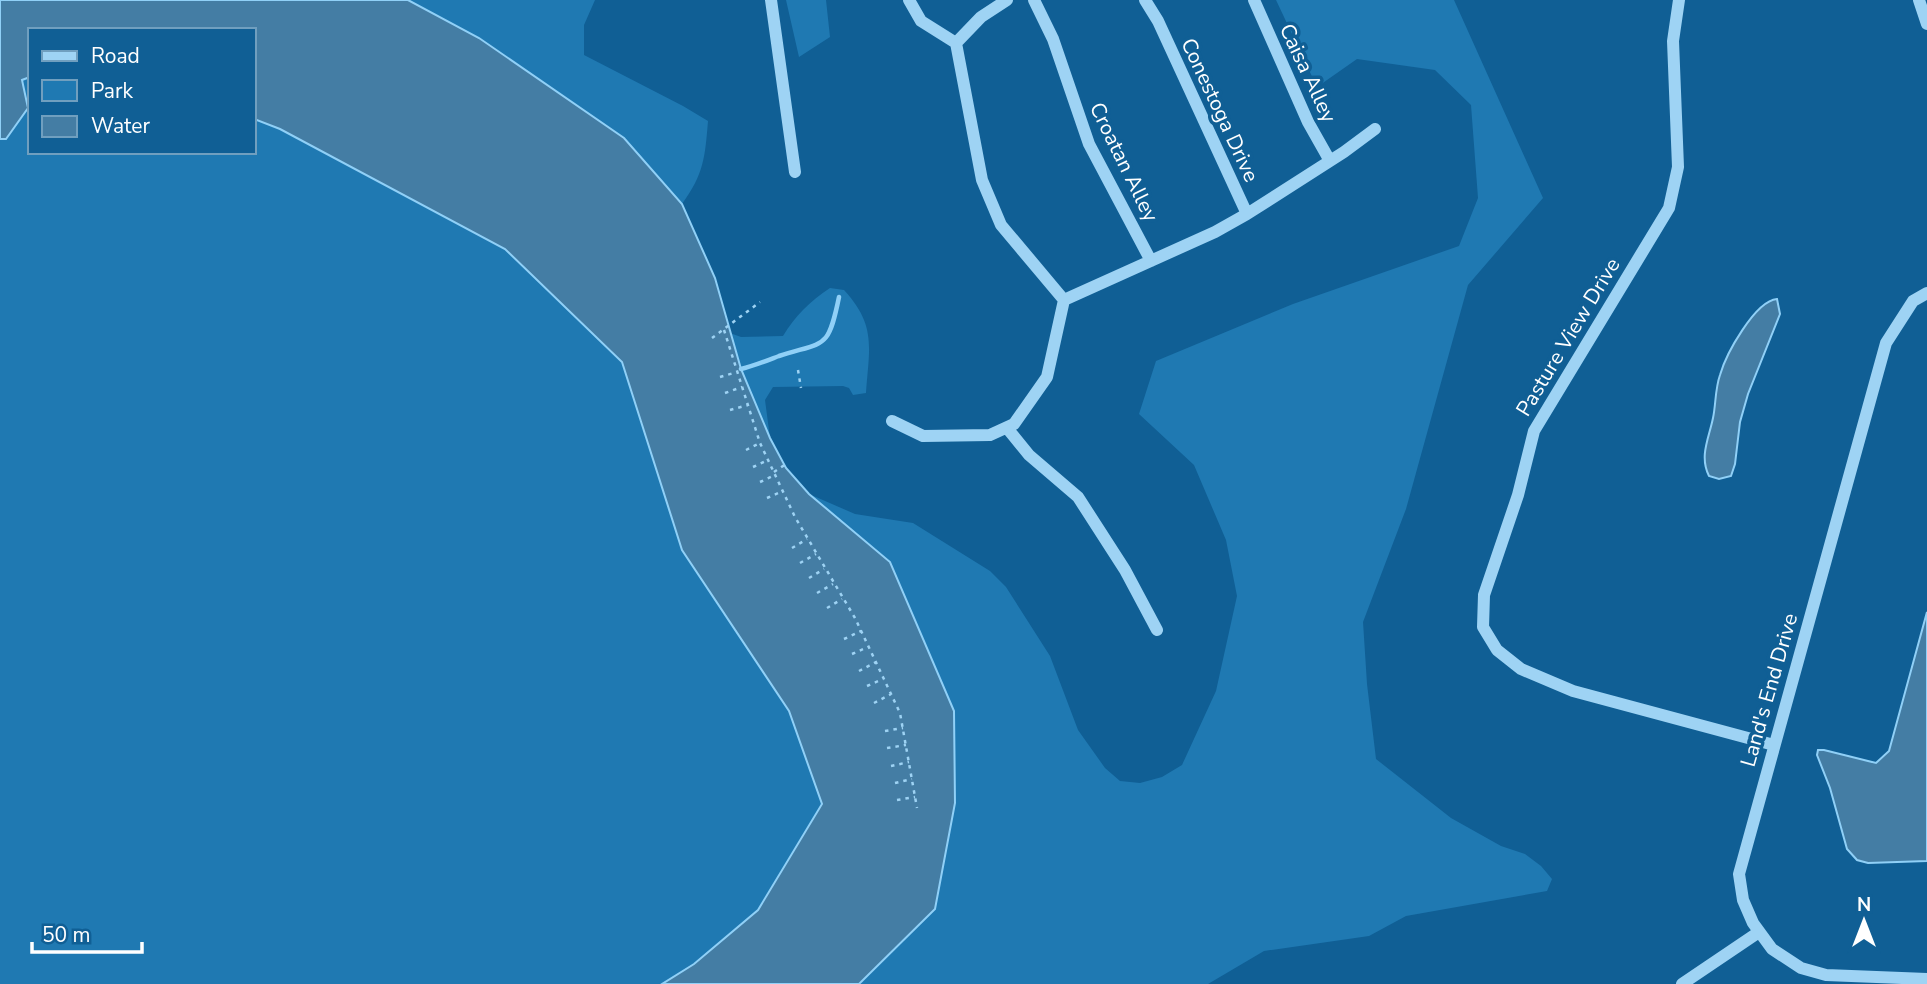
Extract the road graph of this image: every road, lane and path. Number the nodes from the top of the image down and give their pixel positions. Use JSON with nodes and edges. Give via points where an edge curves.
{"nodes":[{"id":1,"x":771,"y":0,"type":"edge"},
{"id":2,"x":909,"y":0,"type":"edge"},
{"id":3,"x":1007,"y":0,"type":"edge"},
{"id":4,"x":1034,"y":0,"type":"edge"},
{"id":5,"x":1145,"y":0,"type":"edge"},
{"id":6,"x":1254,"y":0,"type":"edge"},
{"id":7,"x":1679,"y":0,"type":"edge"},
{"id":8,"x":1919,"y":0,"type":"edge"},
{"id":9,"x":1927,"y":24,"type":"edge"},
{"id":10,"x":956,"y":43,"type":"junction"},
{"id":11,"x":1375,"y":129,"type":"dead end"},
{"id":12,"x":1330,"y":161,"type":"junction"},
{"id":13,"x":794,"y":172,"type":"dead end"},
{"id":14,"x":1247,"y":214,"type":"junction"},
{"id":15,"x":1151,"y":261,"type":"junction"},
{"id":16,"x":1927,"y":293,"type":"edge"},
{"id":17,"x":1064,"y":300,"type":"junction"},
{"id":18,"x":760,"y":302,"type":"dead end"},
{"id":19,"x":723,"y":330,"type":"junction"},
{"id":20,"x":712,"y":338,"type":"dead end"},
{"id":21,"x":799,"y":370,"type":"dead end"},
{"id":22,"x":737,"y":372,"type":"junction"},
{"id":23,"x":720,"y":377,"type":"dead end"},
{"id":24,"x":742,"y":387,"type":"junction"},
{"id":25,"x":801,"y":388,"type":"dead end"},
{"id":26,"x":725,"y":393,"type":"dead end"},
{"id":27,"x":748,"y":405,"type":"junction"},
{"id":28,"x":730,"y":410,"type":"dead end"},
{"id":29,"x":892,"y":421,"type":"dead end"},
{"id":30,"x":1007,"y":428,"type":"junction"},
{"id":31,"x":760,"y":443,"type":"junction"},
{"id":32,"x":746,"y":450,"type":"dead end"},
{"id":33,"x":768,"y":460,"type":"junction"},
{"id":34,"x":786,"y":464,"type":"dead end"},
{"id":35,"x":753,"y":467,"type":"dead end"},
{"id":36,"x":775,"y":473,"type":"junction"},
{"id":37,"x":760,"y":482,"type":"dead end"},
{"id":38,"x":783,"y":491,"type":"junction"},
{"id":39,"x":767,"y":498,"type":"dead end"},
{"id":40,"x":807,"y":539,"type":"junction"},
{"id":41,"x":792,"y":548,"type":"dead end"},
{"id":42,"x":816,"y":554,"type":"junction"},
{"id":43,"x":800,"y":563,"type":"dead end"},
{"id":44,"x":824,"y":569,"type":"junction"},
{"id":45,"x":809,"y":578,"type":"dead end"},
{"id":46,"x":833,"y":584,"type":"junction"},
{"id":47,"x":817,"y":593,"type":"dead end"},
{"id":48,"x":842,"y":599,"type":"junction"},
{"id":49,"x":827,"y":608,"type":"dead end"},
{"id":50,"x":1157,"y":630,"type":"dead end"},
{"id":51,"x":861,"y":631,"type":"junction"},
{"id":52,"x":844,"y":639,"type":"dead end"},
{"id":53,"x":868,"y":647,"type":"junction"},
{"id":54,"x":852,"y":654,"type":"dead end"},
{"id":55,"x":876,"y":662,"type":"junction"},
{"id":56,"x":859,"y":671,"type":"dead end"},
{"id":57,"x":883,"y":679,"type":"junction"},
{"id":58,"x":867,"y":686,"type":"dead end"},
{"id":59,"x":891,"y":694,"type":"junction"},
{"id":60,"x":874,"y":703,"type":"dead end"},
{"id":61,"x":903,"y":728,"type":"junction"},
{"id":62,"x":885,"y":731,"type":"dead end"},
{"id":63,"x":906,"y":745,"type":"junction"},
{"id":64,"x":1774,"y":745,"type":"junction"},
{"id":65,"x":887,"y":748,"type":"dead end"},
{"id":66,"x":909,"y":762,"type":"junction"},
{"id":67,"x":891,"y":765,"type":"dead end"},
{"id":68,"x":912,"y":779,"type":"junction"},
{"id":69,"x":894,"y":783,"type":"dead end"},
{"id":70,"x":915,"y":797,"type":"junction"},
{"id":71,"x":897,"y":800,"type":"dead end"},
{"id":72,"x":917,"y":808,"type":"dead end"},
{"id":73,"x":1759,"y":932,"type":"junction"},
{"id":74,"x":1927,"y":979,"type":"edge"},
{"id":75,"x":1911,"y":981,"type":"edge"},
{"id":76,"x":1682,"y":984,"type":"edge"}],
"edges":[{"from":1,"to":13,"type":"street"},
{"from":2,"to":10,"type":"street","via":[[920,21]]},
{"from":3,"to":10,"type":"street"},
{"from":4,"to":15,"type":"street","name":"Croatan Alley","via":[[1053,38],[1089,144]]},
{"from":5,"to":14,"type":"street","name":"Conestoga Drive"},
{"from":6,"to":12,"type":"street","name":"Caisa Alley"},
{"from":7,"to":64,"type":"street","name":"Pasture View Drive","via":[[1673,41],[1678,167],[1669,208],[1534,431],[1484,595],[1483,627],[1497,650],[1521,669],[1573,691]]},
{"from":8,"to":9,"type":"street"},
{"from":10,"to":17,"type":"street","via":[[982,180],[1001,225]]},
{"from":11,"to":12,"type":"street","name":"Conestoga Drive"},
{"from":12,"to":14,"type":"street","name":"Conestoga Drive"},
{"from":14,"to":15,"type":"street","name":"Conestoga Drive"},
{"from":15,"to":17,"type":"street","name":"Conestoga Drive"},
{"from":16,"to":64,"type":"street","name":"Land's End Drive","via":[[1913,301],[1886,343]]},
{"from":17,"to":30,"type":"street","via":[[1047,377]]},
{"from":18,"to":19,"type":"path"},
{"from":19,"to":20,"type":"path"},
{"from":19,"to":22,"type":"path"},
{"from":21,"to":25,"type":"path"},
{"from":22,"to":23,"type":"path"},
{"from":22,"to":24,"type":"path"},
{"from":24,"to":26,"type":"path"},
{"from":24,"to":27,"type":"path"},
{"from":27,"to":28,"type":"path"},
{"from":27,"to":31,"type":"path"},
{"from":29,"to":30,"type":"street","via":[[923,436],[990,435]]},
{"from":30,"to":50,"type":"street","via":[[1029,455],[1078,497]]},
{"from":31,"to":32,"type":"path"},
{"from":31,"to":33,"type":"path"},
{"from":33,"to":35,"type":"path"},
{"from":33,"to":36,"type":"path"},
{"from":34,"to":36,"type":"path"},
{"from":36,"to":37,"type":"path"},
{"from":36,"to":38,"type":"path"},
{"from":38,"to":39,"type":"path"},
{"from":38,"to":40,"type":"path"},
{"from":40,"to":41,"type":"path"},
{"from":40,"to":42,"type":"path"},
{"from":42,"to":43,"type":"path"},
{"from":42,"to":44,"type":"path"},
{"from":44,"to":45,"type":"path"},
{"from":44,"to":46,"type":"path"},
{"from":46,"to":47,"type":"path"},
{"from":46,"to":48,"type":"path"},
{"from":48,"to":49,"type":"path"},
{"from":48,"to":51,"type":"path"},
{"from":51,"to":52,"type":"path"},
{"from":51,"to":53,"type":"path"},
{"from":53,"to":54,"type":"path"},
{"from":53,"to":55,"type":"path"},
{"from":55,"to":56,"type":"path"},
{"from":55,"to":57,"type":"path"},
{"from":57,"to":58,"type":"path"},
{"from":57,"to":59,"type":"path"},
{"from":59,"to":60,"type":"path"},
{"from":59,"to":61,"type":"path"},
{"from":61,"to":62,"type":"path"},
{"from":61,"to":63,"type":"path"},
{"from":63,"to":65,"type":"path"},
{"from":63,"to":66,"type":"path"},
{"from":64,"to":73,"type":"street","name":"Land's End Drive","via":[[1739,874],[1743,900]]},
{"from":66,"to":67,"type":"path"},
{"from":66,"to":68,"type":"path"},
{"from":68,"to":69,"type":"path"},
{"from":68,"to":70,"type":"path"},
{"from":70,"to":71,"type":"path"},
{"from":70,"to":72,"type":"path"},
{"from":73,"to":75,"type":"street","name":"Land's End Drive","via":[[1772,949],[1801,968],[1826,975]]},
{"from":73,"to":76,"type":"street"},
{"from":74,"to":75,"type":"street","name":"Land's End Drive"}]}
